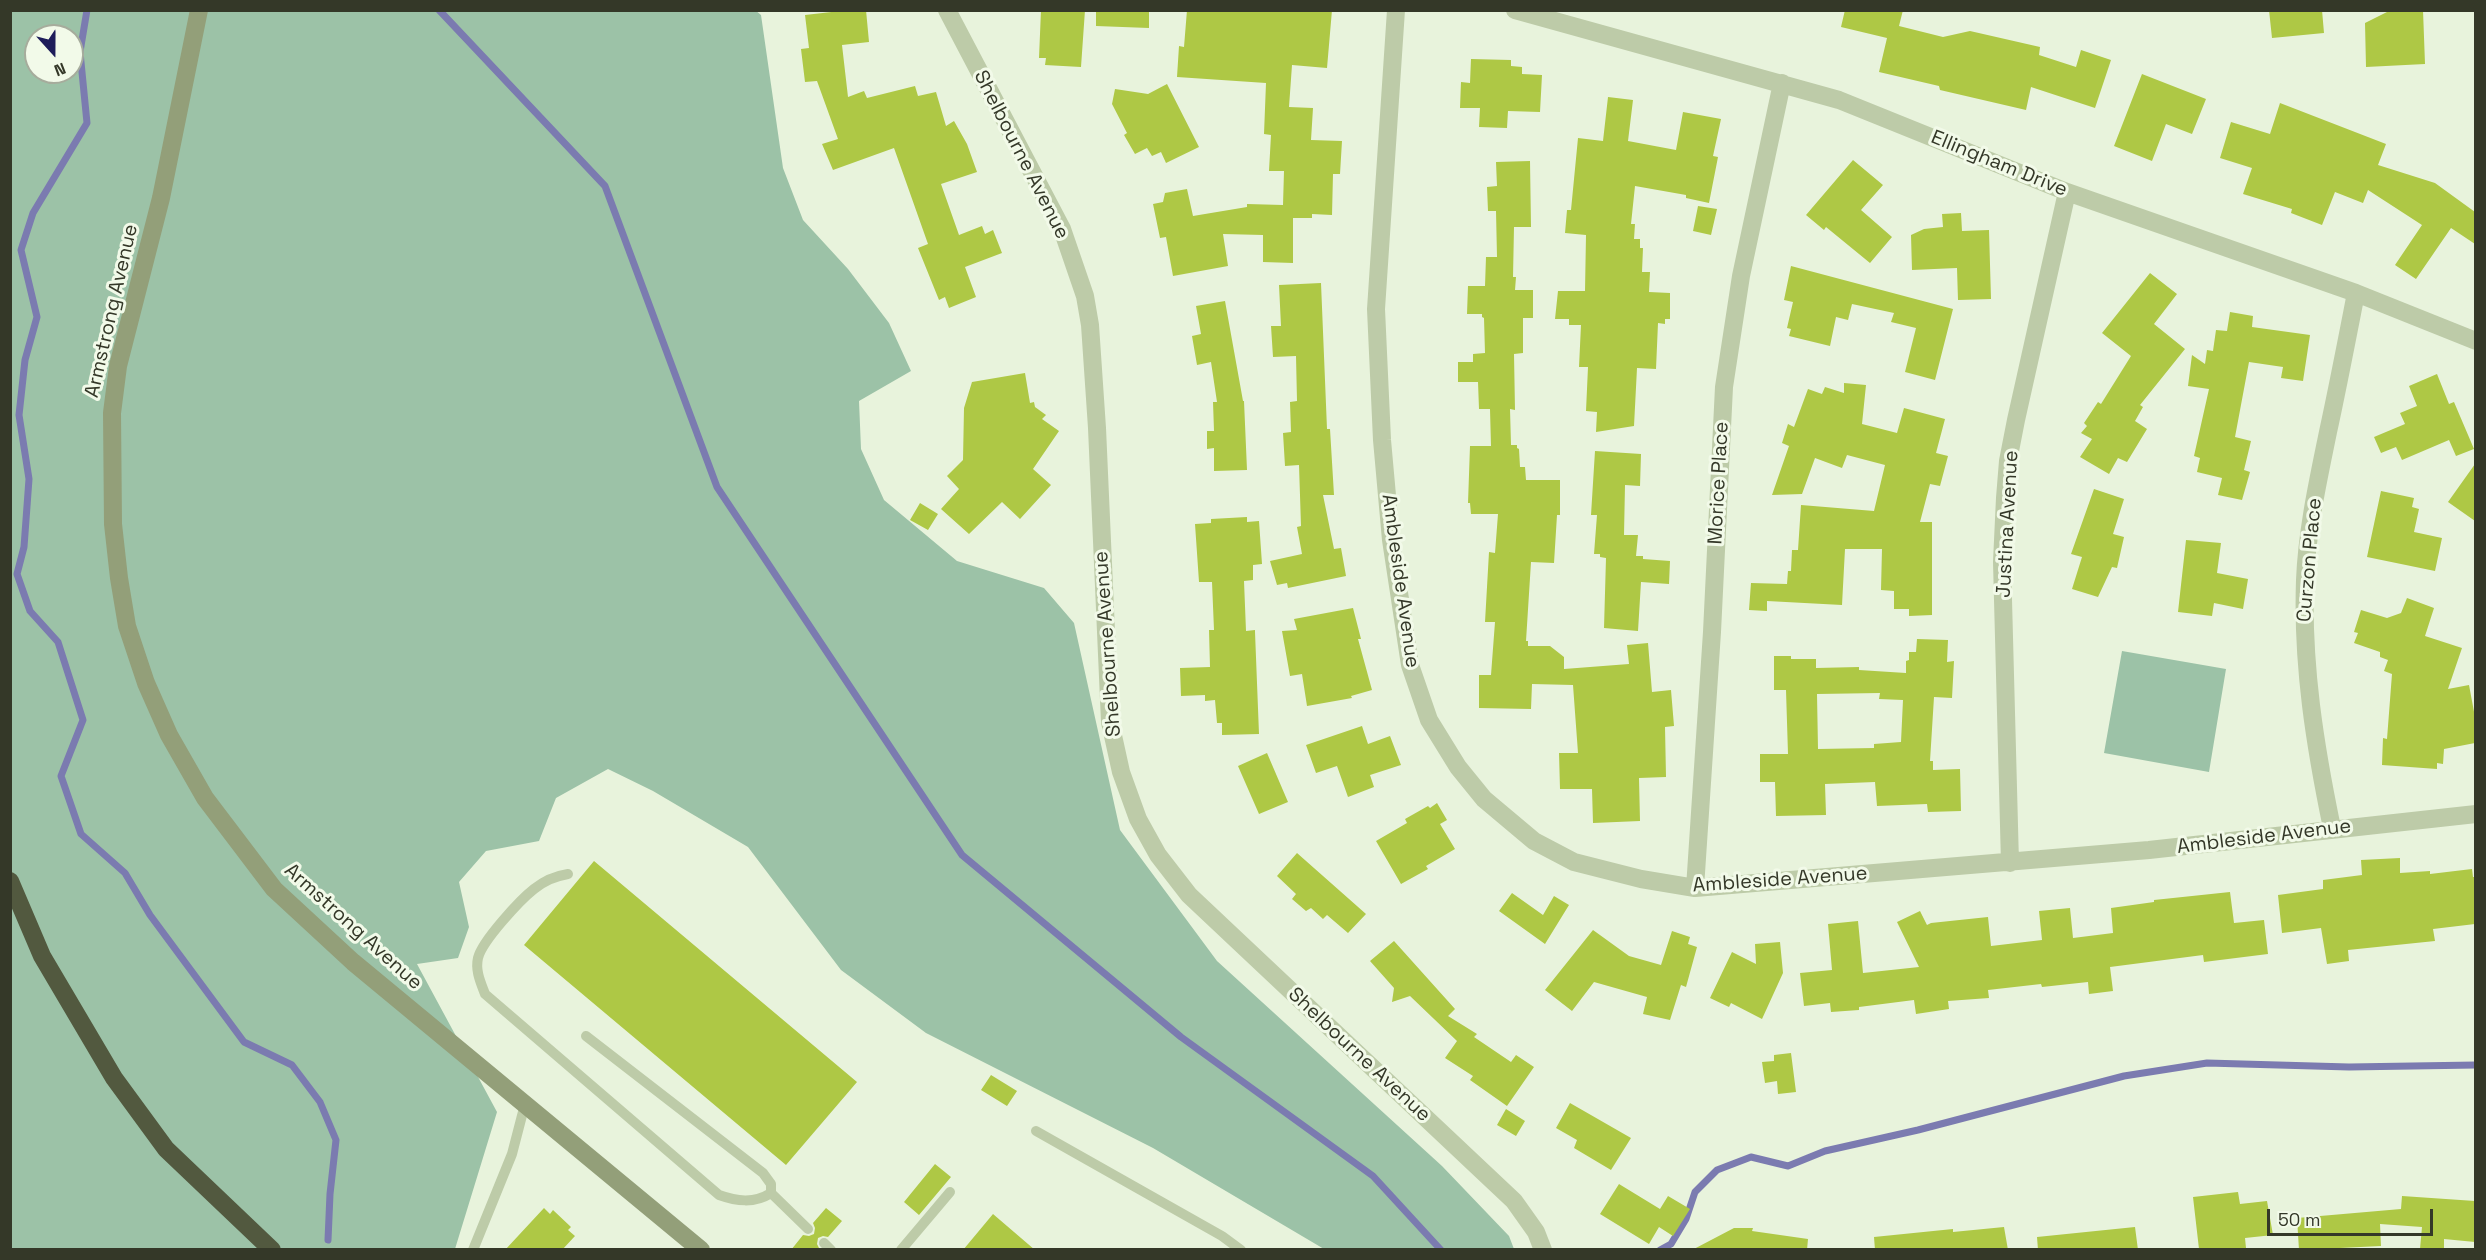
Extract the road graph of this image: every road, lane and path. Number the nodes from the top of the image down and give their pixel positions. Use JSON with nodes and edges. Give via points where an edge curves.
{"nodes":[{"id":1,"x":199,"y":10,"type":"edge"},
{"id":2,"x":947,"y":10,"type":"edge"},
{"id":3,"x":1396,"y":10,"type":"edge"},
{"id":4,"x":1515,"y":10,"type":"edge"},
{"id":5,"x":1782,"y":83,"type":"junction"},
{"id":6,"x":2067,"y":192,"type":"junction"},
{"id":7,"x":2356,"y":293,"type":"junction"},
{"id":8,"x":2475,"y":342,"type":"edge"},
{"id":9,"x":2475,"y":814,"type":"edge"},
{"id":10,"x":2332,"y":828,"type":"junction"},
{"id":11,"x":2010,"y":863,"type":"junction"},
{"id":12,"x":568,"y":874,"type":"dead end"},
{"id":13,"x":10,"y":880,"type":"edge"},
{"id":14,"x":1695,"y":888,"type":"junction"},
{"id":15,"x":586,"y":1036,"type":"dead end"},
{"id":16,"x":525,"y":1104,"type":"junction"},
{"id":17,"x":1036,"y":1131,"type":"dead end"},
{"id":18,"x":950,"y":1192,"type":"dead end"},
{"id":19,"x":771,"y":1193,"type":"junction"},
{"id":20,"x":808,"y":1229,"type":"dead end"},
{"id":21,"x":272,"y":1250,"type":"edge"},
{"id":22,"x":473,"y":1250,"type":"edge"},
{"id":23,"x":701,"y":1250,"type":"edge"},
{"id":24,"x":901,"y":1250,"type":"edge"},
{"id":25,"x":1241,"y":1250,"type":"edge"},
{"id":26,"x":1544,"y":1250,"type":"edge"}],
"edges":[{"from":1,"to":16,"type":"street","name":"Armstrong Avenue","via":[[161,198],[118,366],[112,413],[113,524],[127,626],[169,735],[205,798],[274,889],[353,962]]},
{"from":2,"to":26,"type":"street","name":"Shelbourne Avenue","via":[[1062,229],[1085,296],[1090,325],[1110,722],[1121,772],[1138,819],[1158,855],[1189,896],[1514,1201]]},
{"from":3,"to":14,"type":"street","name":"Ambleside Avenue","via":[[1376,309],[1391,540],[1410,665],[1429,720],[1458,767],[1484,799],[1534,841],[1574,862]]},
{"from":4,"to":5,"type":"street","name":"Ellingham Drive"},
{"from":5,"to":6,"type":"street","name":"Ellingham Drive","via":[[1839,100]]},
{"from":5,"to":14,"type":"street","name":"Morice Place","via":[[1741,276],[1724,387]]},
{"from":6,"to":7,"type":"street","name":"Ellingham Drive"},
{"from":6,"to":11,"type":"street","name":"Justina Avenue","via":[[2016,420],[2006,489],[2002,562]]},
{"from":7,"to":8,"type":"street","name":"Ellingham Drive"},
{"from":7,"to":10,"type":"street","name":"Curzon Place","via":[[2316,488],[2305,579],[2304,642],[2312,722]]},
{"from":9,"to":10,"type":"street","name":"Ambleside Avenue"},
{"from":10,"to":11,"type":"street","name":"Ambleside Avenue"},
{"from":11,"to":14,"type":"street","name":"Ambleside Avenue"},
{"from":12,"to":19,"type":"lane","via":[[556,876],[532,890],[486,941],[477,959],[478,977],[485,994],[719,1195],[745,1201]]},
{"from":13,"to":21,"type":"highway","via":[[42,956],[114,1078],[166,1149]]},
{"from":15,"to":19,"type":"lane","via":[[763,1173],[771,1184]]},
{"from":16,"to":22,"type":"lane","via":[[512,1154]]},
{"from":16,"to":23,"type":"street","name":"Armstrong Avenue"},
{"from":17,"to":25,"type":"lane"},
{"from":18,"to":24,"type":"lane"},
{"from":19,"to":20,"type":"lane"}]}
